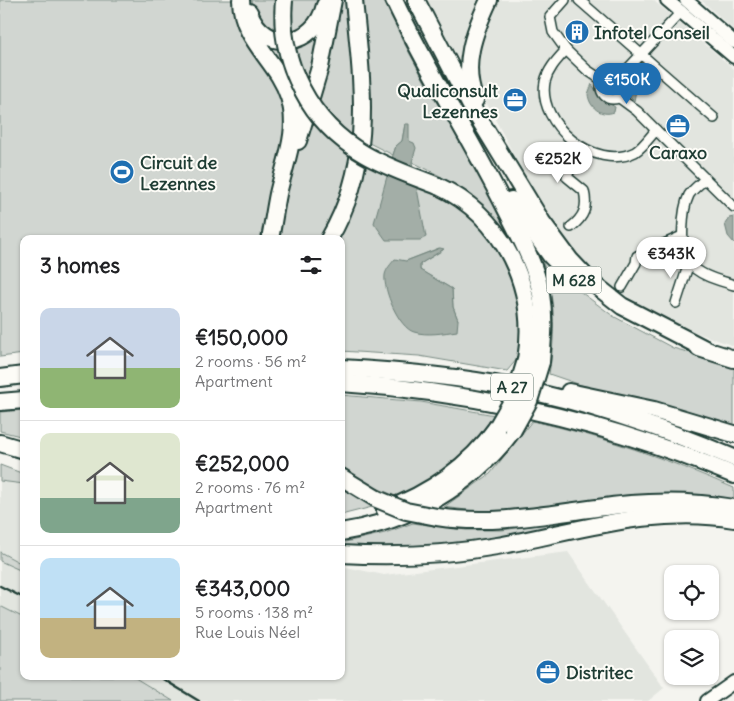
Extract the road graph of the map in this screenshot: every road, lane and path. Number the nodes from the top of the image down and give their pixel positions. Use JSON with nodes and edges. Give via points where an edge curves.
{"nodes":[{"id":1,"x":241,"y":0,"type":"edge"},
{"id":2,"x":247,"y":0,"type":"edge"},
{"id":3,"x":284,"y":0,"type":"edge"},
{"id":4,"x":326,"y":0,"type":"edge"},
{"id":5,"x":333,"y":0,"type":"edge"},
{"id":6,"x":354,"y":0,"type":"edge"},
{"id":7,"x":394,"y":0,"type":"edge"},
{"id":8,"x":416,"y":0,"type":"edge"},
{"id":9,"x":488,"y":0,"type":"edge"},
{"id":10,"x":565,"y":0,"type":"edge"},
{"id":11,"x":579,"y":0,"type":"edge"},
{"id":12,"x":667,"y":0,"type":"edge"},
{"id":13,"x":684,"y":6,"type":"edge"},
{"id":14,"x":734,"y":42,"type":"edge"},
{"id":15,"x":566,"y":50,"type":"junction"},
{"id":16,"x":641,"y":55,"type":"junction"},
{"id":17,"x":734,"y":57,"type":"edge"},
{"id":18,"x":620,"y":77,"type":"junction"},
{"id":19,"x":602,"y":80,"type":"junction"},
{"id":20,"x":618,"y":97,"type":"junction"},
{"id":21,"x":714,"y":118,"type":"dead end"},
{"id":22,"x":656,"y":130,"type":"junction"},
{"id":23,"x":580,"y":146,"type":"junction"},
{"id":24,"x":481,"y":158,"type":"junction"},
{"id":25,"x":505,"y":160,"type":"junction"},
{"id":26,"x":705,"y":179,"type":"junction"},
{"id":27,"x":734,"y":207,"type":"edge"},
{"id":28,"x":571,"y":227,"type":"dead end"},
{"id":29,"x":271,"y":232,"type":"edge"},
{"id":30,"x":331,"y":235,"type":"edge"},
{"id":31,"x":682,"y":236,"type":"junction"},
{"id":32,"x":689,"y":263,"type":"junction"},
{"id":33,"x":734,"y":285,"type":"edge"},
{"id":34,"x":622,"y":287,"type":"dead end"},
{"id":35,"x":676,"y":303,"type":"dead end"},
{"id":36,"x":709,"y":351,"type":"junction"},
{"id":37,"x":734,"y":359,"type":"edge"},
{"id":38,"x":533,"y":361,"type":"junction"},
{"id":39,"x":345,"y":366,"type":"edge"},
{"id":40,"x":345,"y":366,"type":"edge"},
{"id":41,"x":20,"y":376,"type":"edge"},
{"id":42,"x":0,"y":378,"type":"edge"},
{"id":43,"x":345,"y":383,"type":"edge"},
{"id":44,"x":20,"y":384,"type":"edge"},
{"id":45,"x":0,"y":386,"type":"edge"},
{"id":46,"x":20,"y":400,"type":"edge"},
{"id":47,"x":0,"y":402,"type":"edge"},
{"id":48,"x":505,"y":429,"type":"junction"},
{"id":49,"x":734,"y":434,"type":"edge"},
{"id":50,"x":0,"y":443,"type":"edge"},
{"id":51,"x":20,"y":448,"type":"edge"},
{"id":52,"x":734,"y":458,"type":"edge"},
{"id":53,"x":734,"y":475,"type":"edge"},
{"id":54,"x":345,"y":479,"type":"edge"},
{"id":55,"x":734,"y":508,"type":"edge"},
{"id":56,"x":345,"y":519,"type":"edge"},
{"id":57,"x":734,"y":519,"type":"edge"},
{"id":58,"x":345,"y":531,"type":"edge"},
{"id":59,"x":345,"y":554,"type":"edge"},
{"id":60,"x":734,"y":682,"type":"edge"},
{"id":61,"x":707,"y":701,"type":"edge"}],
"edges":[{"from":1,"to":29,"type":"highway","via":[[249,34],[284,86],[292,107],[291,141]]},
{"from":2,"to":4,"type":"highway","via":[[251,18],[260,30],[271,38],[285,41],[310,32],[321,18]]},
{"from":3,"to":38,"type":"highway","number":"M 628","bridge":true,"via":[[284,30],[291,63],[323,121],[369,157],[457,196],[493,228],[521,279]]},
{"from":5,"to":29,"type":"highway","via":[[320,67]]},
{"from":6,"to":30,"type":"highway","via":[[363,137],[352,189]]},
{"from":7,"to":24,"type":"highway","number":"M 628"},
{"from":8,"to":25,"type":"highway","number":"M 628","via":[[470,104]]},
{"from":9,"to":25,"type":"highway","via":[[472,41],[469,76],[479,109]]},
{"from":10,"to":15,"type":"street","via":[[550,17],[554,32]]},
{"from":11,"to":16,"type":"street"},
{"from":12,"to":13,"type":"main road"},
{"from":13,"to":14,"type":"main road"},
{"from":13,"to":16,"type":"street"},
{"from":13,"to":17,"type":"main road"},
{"from":15,"to":19,"type":"street"},
{"from":15,"to":23,"type":"street","via":[[549,70],[544,94],[549,113]]},
{"from":16,"to":18,"type":"street"},
{"from":16,"to":21,"type":"street"},
{"from":18,"to":19,"type":"street","via":[[609,75]]},
{"from":18,"to":20,"type":"street","via":[[625,88]]},
{"from":19,"to":20,"type":"street","via":[[600,88],[604,95]]},
{"from":20,"to":22,"type":"street"},
{"from":22,"to":23,"type":"street","via":[[636,151],[625,155],[602,154]]},
{"from":22,"to":26,"type":"street"},
{"from":23,"to":28,"type":"street","via":[[567,177],[584,191],[586,204],[582,218]]},
{"from":24,"to":36,"type":"highway","number":"M 628","via":[[551,256],[581,286],[646,328]]},
{"from":24,"to":38,"type":"highway","number":"M 628","via":[[537,277],[544,323]]},
{"from":25,"to":36,"type":"highway","number":"M 628","via":[[551,235],[589,280],[642,318]]},
{"from":26,"to":27,"type":"street"},
{"from":26,"to":31,"type":"street","via":[[689,195]]},
{"from":31,"to":32,"type":"street","via":[[683,251]]},
{"from":31,"to":34,"type":"street","via":[[637,256]]},
{"from":32,"to":33,"type":"street","via":[[705,275]]},
{"from":32,"to":35,"type":"street"},
{"from":36,"to":37,"type":"highway","number":"M 628"},
{"from":38,"to":48,"type":"highway","number":"M 628","bridge":true,"via":[[529,401]]},
{"from":39,"to":49,"type":"highway","via":[[404,366],[498,377],[654,410]]},
{"from":40,"to":52,"type":"highway","number":"A 27","via":[[469,380],[530,391],[632,420]]},
{"from":41,"to":42,"type":"highway"},
{"from":43,"to":53,"type":"highway","number":"A 27","via":[[432,392],[532,409],[622,434]]},
{"from":44,"to":45,"type":"highway"},
{"from":46,"to":47,"type":"highway"},
{"from":48,"to":56,"type":"highway","number":"M 628","via":[[430,489],[376,513]]},
{"from":48,"to":58,"type":"highway","number":"M 628","via":[[486,463],[449,492],[399,517]]},
{"from":50,"to":51,"type":"highway"},
{"from":54,"to":55,"type":"highway","bridge":true,"via":[[377,499],[406,511],[436,517],[493,521],[648,503],[696,503]]},
{"from":57,"to":59,"type":"highway","via":[[664,515],[461,551],[394,556]]},
{"from":60,"to":61,"type":"main road"}]}
